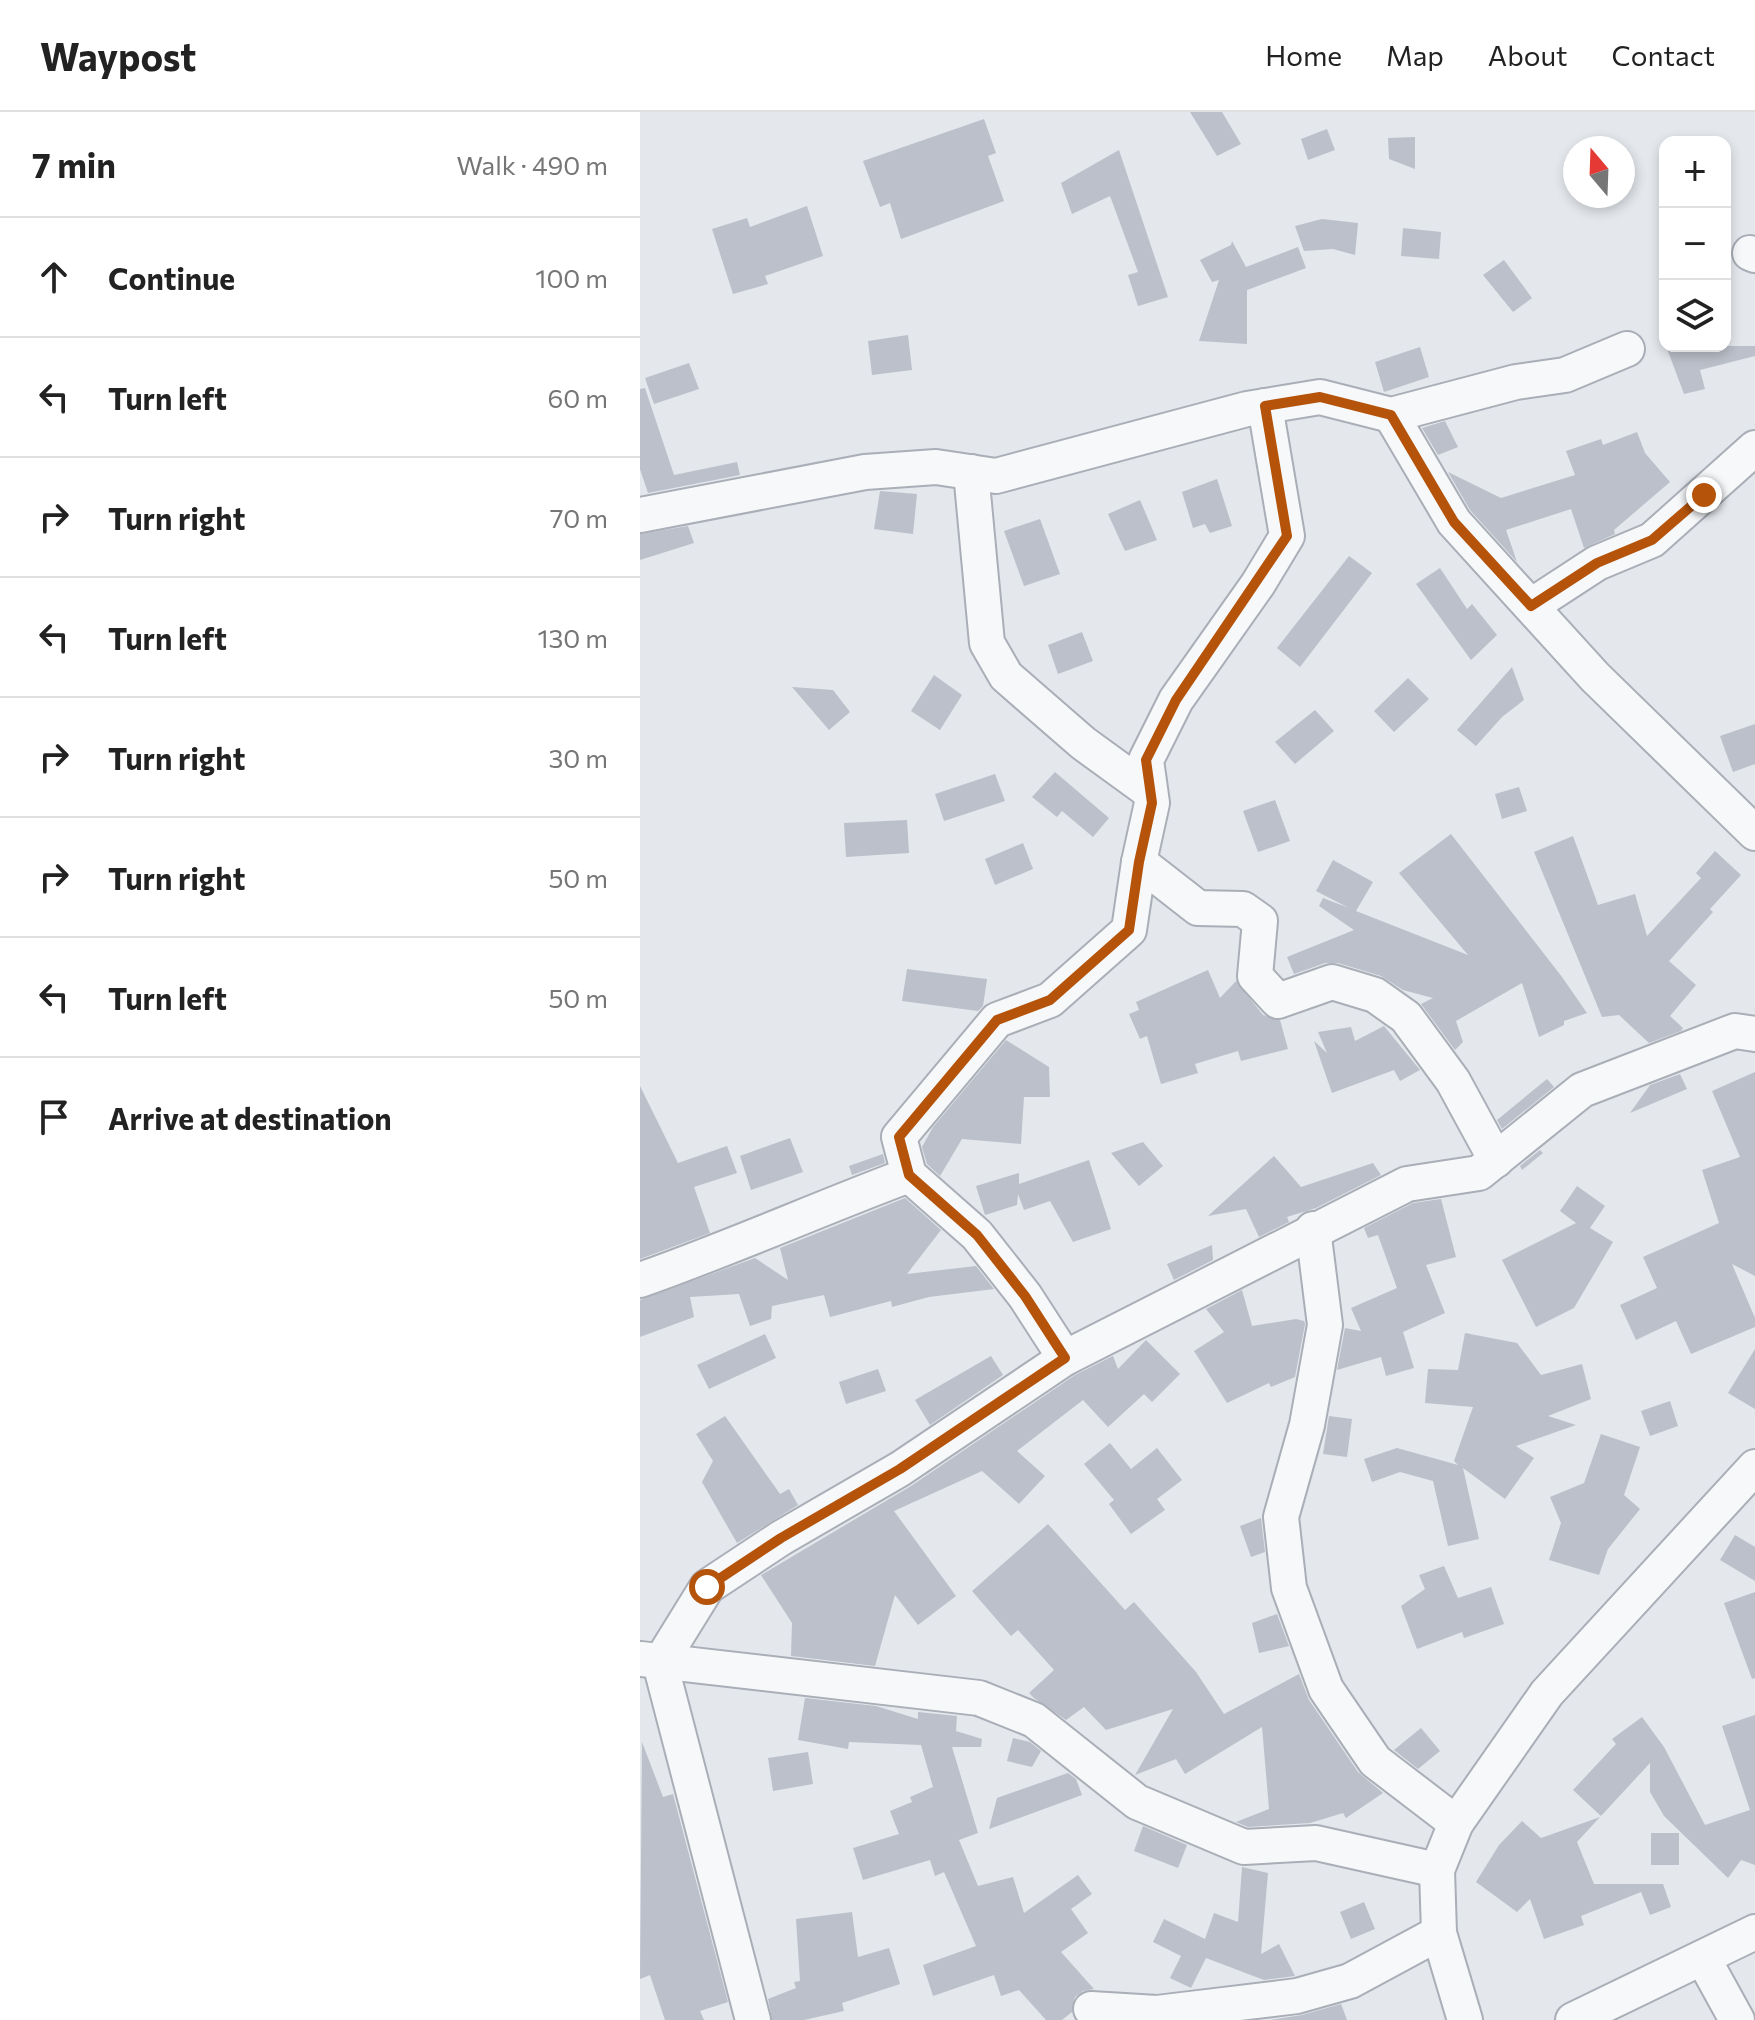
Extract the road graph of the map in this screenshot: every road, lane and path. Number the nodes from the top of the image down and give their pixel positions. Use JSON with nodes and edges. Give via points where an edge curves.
{"nodes":[{"id":1,"x":1627,"y":349,"type":"dead end"},
{"id":2,"x":1265,"y":406,"type":"junction"},
{"id":3,"x":1391,"y":415,"type":"junction"},
{"id":4,"x":1755,"y":448,"type":"edge"},
{"id":5,"x":971,"y":472,"type":"junction"},
{"id":6,"x":640,"y":515,"type":"edge"},
{"id":7,"x":1531,"y":606,"type":"junction"},
{"id":8,"x":1149,"y":791,"type":"junction"},
{"id":9,"x":1755,"y":833,"type":"edge"},
{"id":10,"x":1139,"y":862,"type":"junction"},
{"id":11,"x":1755,"y":1034,"type":"edge"},
{"id":12,"x":1496,"y":1160,"type":"junction"},
{"id":13,"x":909,"y":1175,"type":"junction"},
{"id":14,"x":1313,"y":1229,"type":"junction"},
{"id":15,"x":640,"y":1280,"type":"edge"},
{"id":16,"x":1065,"y":1358,"type":"junction"},
{"id":17,"x":1755,"y":1467,"type":"edge"},
{"id":18,"x":650,"y":1661,"type":"edge"},
{"id":19,"x":1456,"y":1823,"type":"junction"},
{"id":20,"x":1437,"y":1870,"type":"junction"},
{"id":21,"x":1755,"y":1932,"type":"edge"},
{"id":22,"x":1439,"y":1933,"type":"junction"},
{"id":23,"x":1704,"y":1960,"type":"junction"},
{"id":24,"x":1091,"y":2009,"type":"dead end"},
{"id":25,"x":753,"y":2020,"type":"edge"},
{"id":26,"x":1465,"y":2020,"type":"edge"},
{"id":27,"x":1573,"y":2020,"type":"edge"},
{"id":28,"x":1737,"y":2020,"type":"edge"}],
"edges":[{"from":1,"to":3,"type":"street","via":[[1565,375],[1516,382]]},
{"from":2,"to":3,"type":"street","via":[[1320,397]]},
{"from":2,"to":5,"type":"street","via":[[996,476]]},
{"from":2,"to":8,"type":"street","via":[[1287,536],[1176,700],[1146,760]]},
{"from":3,"to":7,"type":"street","via":[[1454,522]]},
{"from":4,"to":7,"type":"street","via":[[1652,540],[1597,563]]},
{"from":5,"to":6,"type":"street","via":[[936,467],[865,472]]},
{"from":5,"to":8,"type":"street","via":[[987,643],[1006,676]]},
{"from":7,"to":9,"type":"street","via":[[1595,677]]},
{"from":8,"to":10,"type":"street","via":[[1152,803]]},
{"from":10,"to":12,"type":"street","via":[[1198,908],[1243,909],[1260,921],[1255,976],[1278,1001],[1332,982],[1375,995],[1406,1017],[1453,1081]]},
{"from":10,"to":13,"type":"street","via":[[1129,930],[1050,1000],[997,1020],[899,1137]]},
{"from":11,"to":12,"type":"street","via":[[1735,1031],[1582,1090]]},
{"from":12,"to":14,"type":"street","via":[[1479,1173],[1407,1184]]},
{"from":13,"to":15,"type":"street"},
{"from":13,"to":16,"type":"street","via":[[977,1235]]},
{"from":14,"to":16,"type":"street"},
{"from":14,"to":19,"type":"street","via":[[1325,1325],[1307,1425],[1281,1517],[1289,1588],[1326,1689],[1375,1761]]},
{"from":16,"to":18,"type":"street","via":[[900,1469],[707,1587]]},
{"from":17,"to":19,"type":"street","via":[[1547,1693]]},
{"from":18,"to":20,"type":"street","via":[[979,1698],[1034,1720],[1137,1802],[1244,1847],[1316,1843]]},
{"from":18,"to":25,"type":"street"},
{"from":19,"to":20,"type":"street"},
{"from":20,"to":22,"type":"street"},
{"from":21,"to":23,"type":"street"},
{"from":22,"to":24,"type":"street","via":[[1350,1981],[1297,1996],[1157,2013]]},
{"from":22,"to":26,"type":"street"},
{"from":23,"to":27,"type":"street"},
{"from":23,"to":28,"type":"street"}]}
